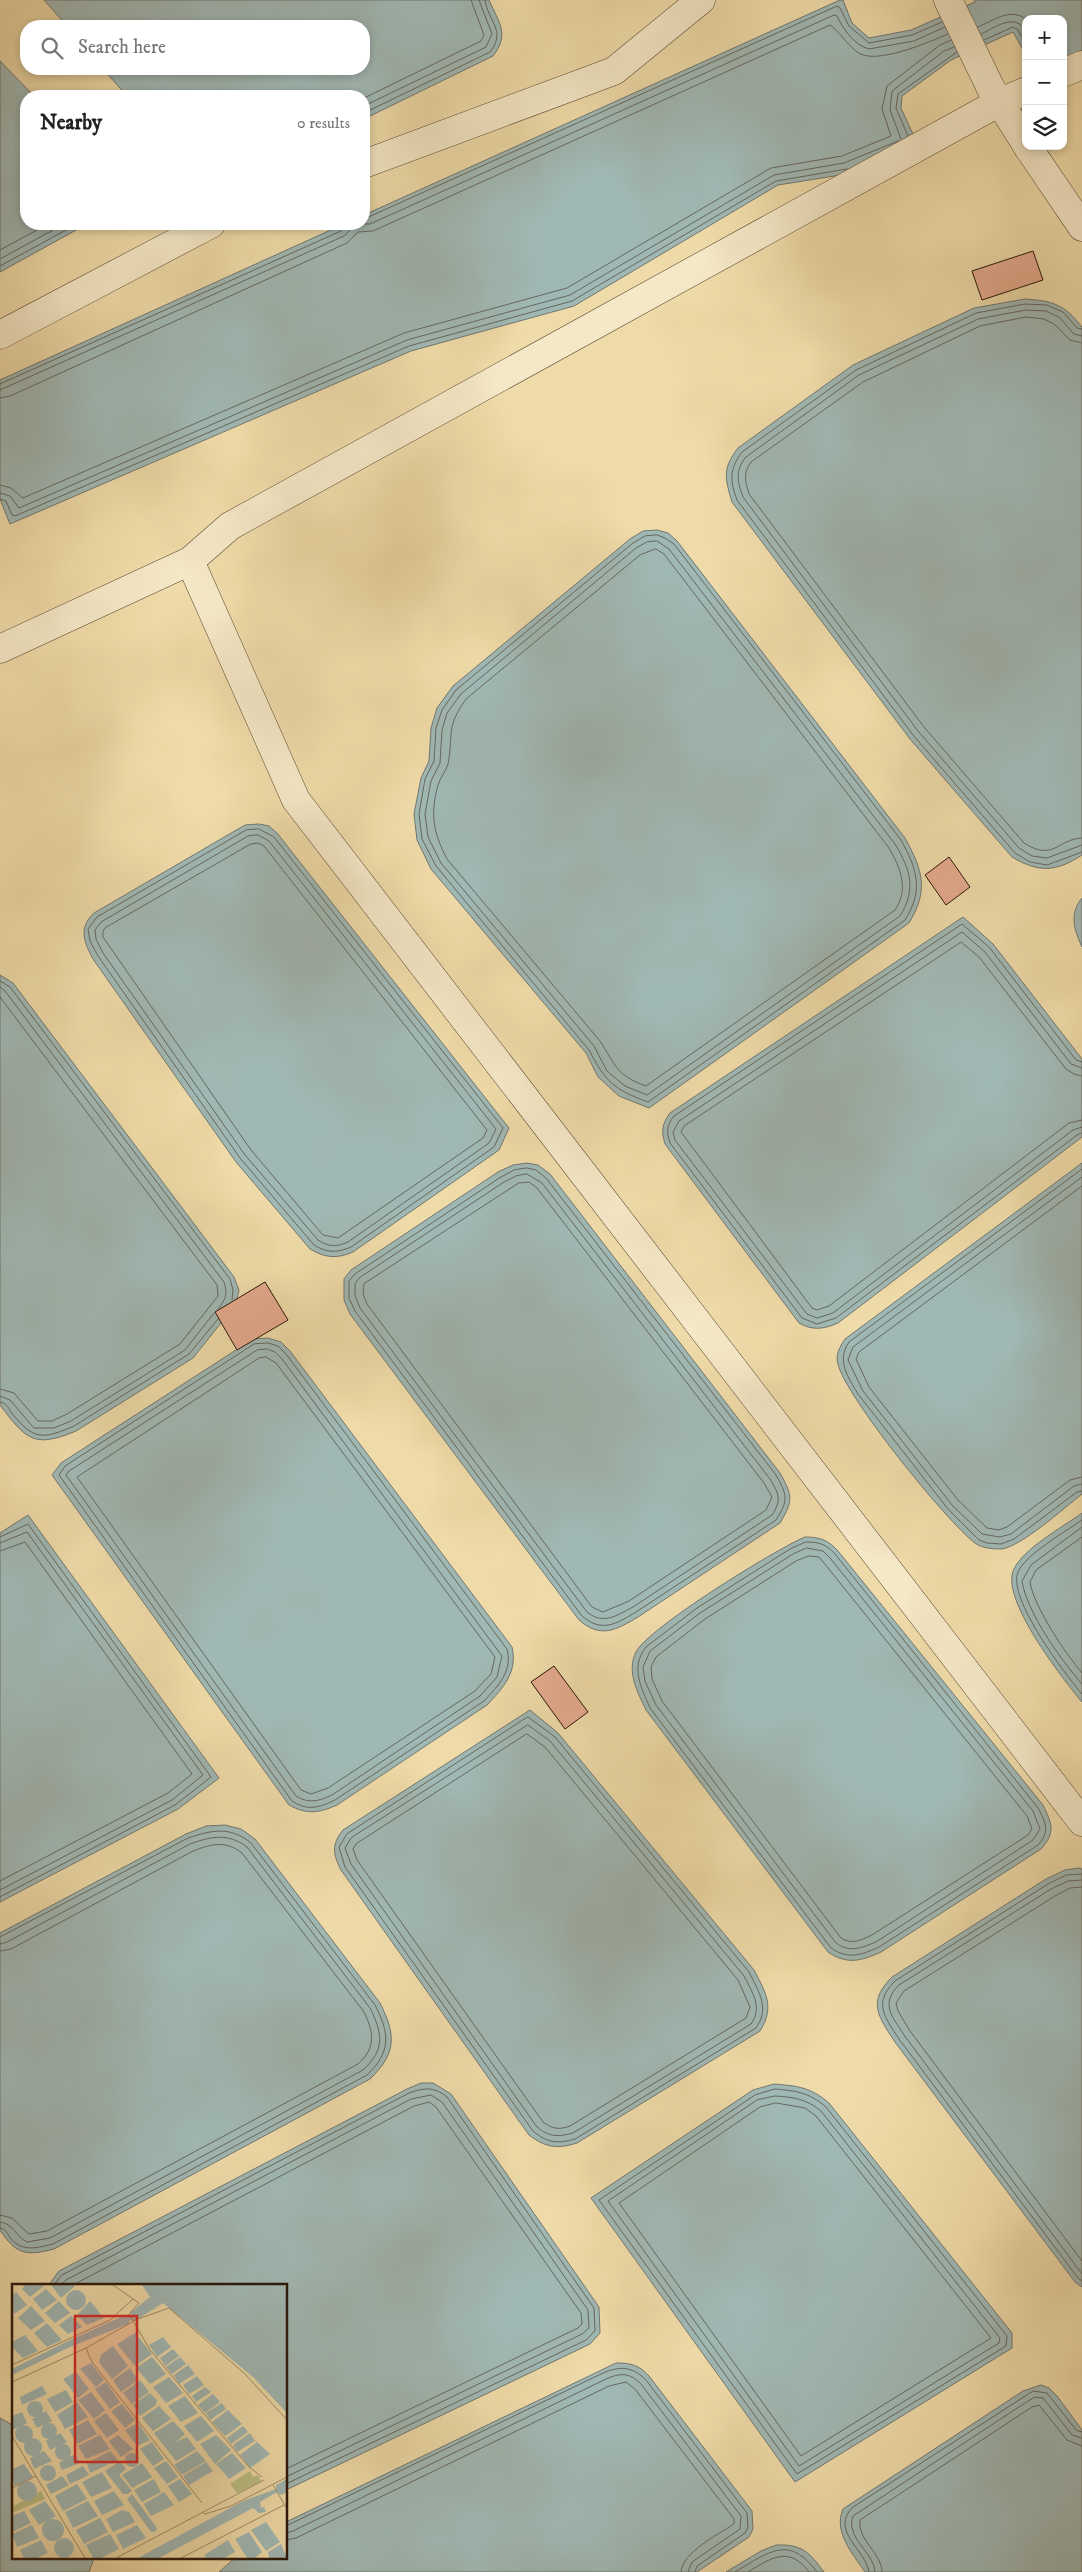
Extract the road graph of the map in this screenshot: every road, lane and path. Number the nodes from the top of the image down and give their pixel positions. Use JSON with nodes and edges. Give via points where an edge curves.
{"nodes":[{"id":1,"x":700,"y":0,"type":"edge"},
{"id":2,"x":948,"y":0,"type":"edge"},
{"id":3,"x":1082,"y":65,"type":"edge"},
{"id":4,"x":1067,"y":72,"type":"edge"},
{"id":5,"x":1022,"y":93,"type":"edge"},
{"id":6,"x":998,"y":103,"type":"junction"},
{"id":7,"x":1022,"y":138,"type":"edge"},
{"id":8,"x":1030,"y":150,"type":"edge"},
{"id":9,"x":370,"y":162,"type":"edge"},
{"id":10,"x":1082,"y":227,"type":"edge"},
{"id":11,"x":200,"y":230,"type":"edge"},
{"id":12,"x":0,"y":335,"type":"edge"},
{"id":13,"x":190,"y":561,"type":"junction"},
{"id":14,"x":0,"y":649,"type":"edge"},
{"id":15,"x":1082,"y":1822,"type":"edge"}],
"edges":[{"from":1,"to":9,"type":"street","via":[[614,70]]},
{"from":2,"to":6,"type":"street"},
{"from":3,"to":4,"type":"street"},
{"from":5,"to":6,"type":"street"},
{"from":6,"to":7,"type":"street"},
{"from":6,"to":13,"type":"street","via":[[230,526]]},
{"from":8,"to":10,"type":"street"},
{"from":11,"to":12,"type":"street"},
{"from":13,"to":14,"type":"street"},
{"from":13,"to":15,"type":"street","via":[[296,800]]}]}
